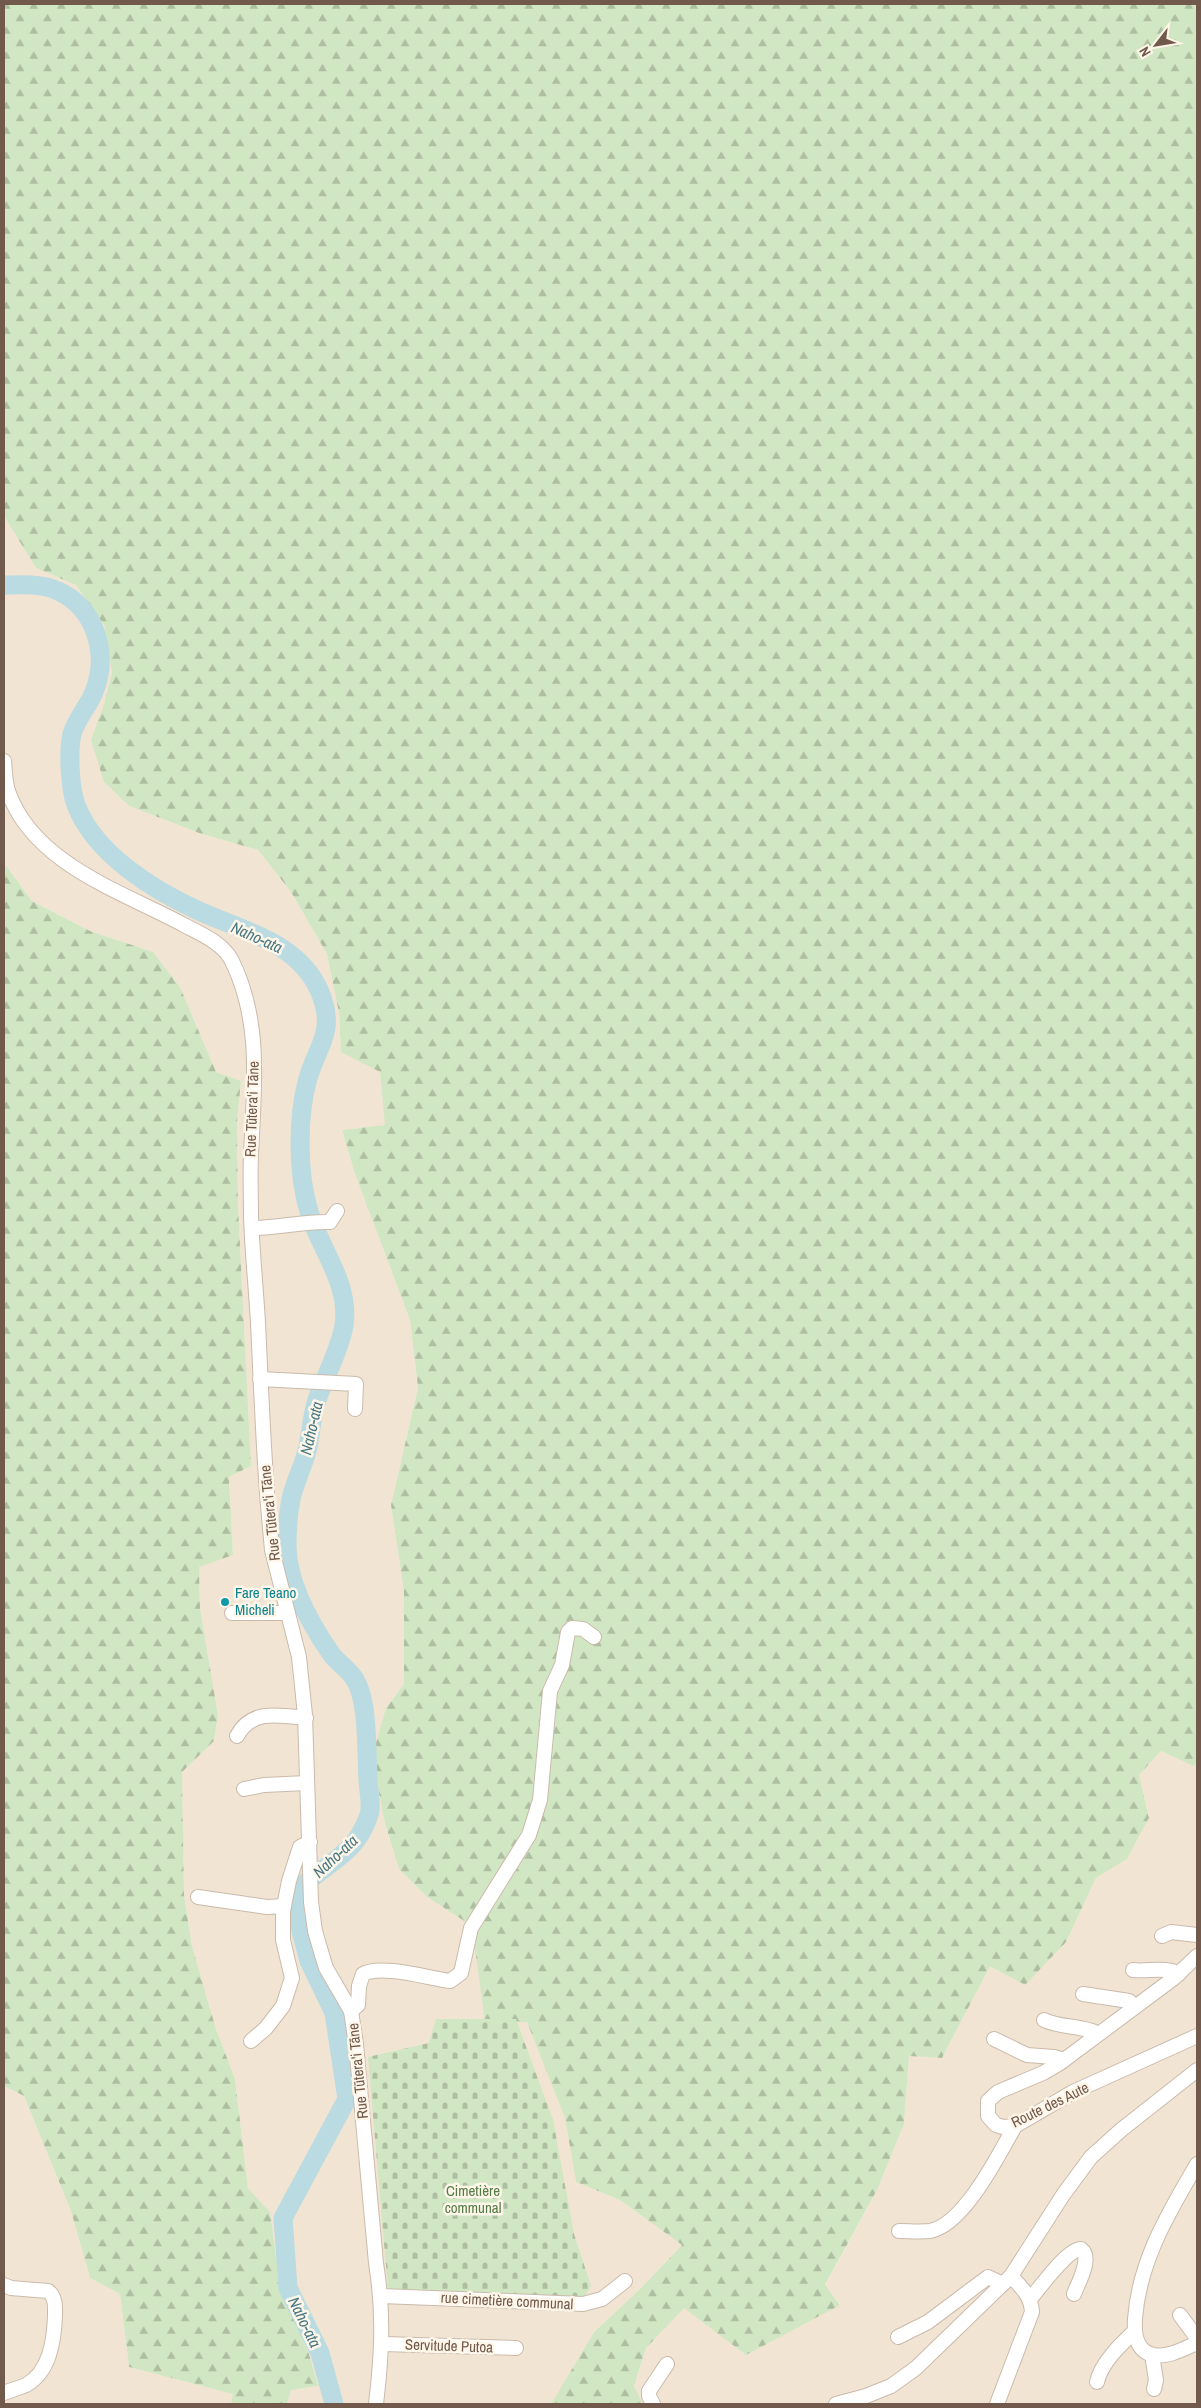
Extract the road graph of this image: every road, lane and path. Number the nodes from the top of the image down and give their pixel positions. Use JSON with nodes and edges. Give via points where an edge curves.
{"nodes":[{"id":1,"x":4,"y":761,"type":"edge"},
{"id":2,"x":338,"y":1211,"type":"dead end"},
{"id":3,"x":252,"y":1228,"type":"junction"},
{"id":4,"x":260,"y":1379,"type":"junction"},
{"id":5,"x":355,"y":1409,"type":"dead end"},
{"id":6,"x":232,"y":1613,"type":"dead end"},
{"id":7,"x":286,"y":1613,"type":"junction"},
{"id":8,"x":594,"y":1637,"type":"dead end"},
{"id":9,"x":306,"y":1718,"type":"junction"},
{"id":10,"x":237,"y":1736,"type":"dead end"},
{"id":11,"x":308,"y":1783,"type":"junction"},
{"id":12,"x":244,"y":1789,"type":"dead end"},
{"id":13,"x":310,"y":1842,"type":"junction"},
{"id":14,"x":198,"y":1897,"type":"dead end"},
{"id":15,"x":284,"y":1906,"type":"junction"},
{"id":16,"x":1162,"y":1936,"type":"dead end"},
{"id":17,"x":1197,"y":1936,"type":"edge"},
{"id":18,"x":1197,"y":1956,"type":"edge"},
{"id":19,"x":1133,"y":1970,"type":"dead end"},
{"id":20,"x":1179,"y":1974,"type":"junction"},
{"id":21,"x":1084,"y":1994,"type":"dead end"},
{"id":22,"x":1135,"y":2007,"type":"junction"},
{"id":23,"x":351,"y":2011,"type":"junction"},
{"id":24,"x":1044,"y":2020,"type":"dead end"},
{"id":25,"x":1097,"y":2034,"type":"junction"},
{"id":26,"x":1197,"y":2036,"type":"edge"},
{"id":27,"x":994,"y":2039,"type":"dead end"},
{"id":28,"x":251,"y":2041,"type":"dead end"},
{"id":29,"x":1064,"y":2060,"type":"junction"},
{"id":30,"x":1197,"y":2070,"type":"edge"},
{"id":31,"x":1015,"y":2126,"type":"junction"},
{"id":32,"x":1197,"y":2164,"type":"edge"},
{"id":33,"x":899,"y":2231,"type":"dead end"},
{"id":34,"x":1007,"y":2280,"type":"junction"},
{"id":35,"x":625,"y":2281,"type":"dead end"},
{"id":36,"x":4,"y":2285,"type":"edge"},
{"id":37,"x":1074,"y":2294,"type":"dead end"},
{"id":38,"x":381,"y":2296,"type":"junction"},
{"id":39,"x":1030,"y":2299,"type":"junction"},
{"id":40,"x":1180,"y":2315,"type":"dead end"},
{"id":41,"x":1134,"y":2332,"type":"junction"},
{"id":42,"x":898,"y":2337,"type":"dead end"},
{"id":43,"x":1197,"y":2338,"type":"edge"},
{"id":44,"x":1197,"y":2343,"type":"edge"},
{"id":45,"x":383,"y":2344,"type":"junction"},
{"id":46,"x":516,"y":2348,"type":"dead end"},
{"id":47,"x":1152,"y":2355,"type":"junction"},
{"id":48,"x":667,"y":2364,"type":"dead end"},
{"id":49,"x":1097,"y":2382,"type":"dead end"},
{"id":50,"x":1154,"y":2389,"type":"dead end"},
{"id":51,"x":4,"y":2393,"type":"edge"},
{"id":52,"x":376,"y":2404,"type":"edge"},
{"id":53,"x":653,"y":2404,"type":"edge"},
{"id":54,"x":836,"y":2404,"type":"edge"},
{"id":55,"x":997,"y":2404,"type":"edge"}],
"edges":[{"from":1,"to":3,"type":"street","name":"Rue Tūtera'i Tāne","via":[[8,791],[16,808],[30,828],[65,861],[90,878],[198,932],[218,944],[231,959],[247,998],[254,1036],[255,1090],[250,1155]]},
{"from":2,"to":3,"type":"street","via":[[330,1222]]},
{"from":3,"to":4,"type":"street","name":"Rue Tūtera'i Tāne"},
{"from":4,"to":5,"type":"street","via":[[356,1384]]},
{"from":4,"to":7,"type":"street","name":"Rue Tūtera'i Tāne","via":[[272,1550]]},
{"from":6,"to":7,"type":"street"},
{"from":7,"to":9,"type":"street","name":"Rue Tūtera'i Tāne","via":[[299,1657]]},
{"from":8,"to":23,"type":"street","via":[[583,1629],[572,1628],[568,1632],[562,1664],[550,1691],[540,1800],[529,1835],[471,1928],[461,1973],[450,1981],[383,1970],[367,1972],[359,1986],[358,2004]]},
{"from":9,"to":10,"type":"street","via":[[263,1716],[250,1719]]},
{"from":9,"to":11,"type":"street","name":"Rue Tūtera'i Tāne"},
{"from":11,"to":12,"type":"street"},
{"from":11,"to":13,"type":"street","name":"Rue Tūtera'i Tāne"},
{"from":13,"to":15,"type":"street","via":[[300,1847]]},
{"from":13,"to":23,"type":"street","name":"Rue Tūtera'i Tāne","via":[[315,1930],[326,1968]]},
{"from":14,"to":15,"type":"street","via":[[259,1906]]},
{"from":15,"to":28,"type":"street","via":[[283,1940],[292,1978],[283,2006]]},
{"from":16,"to":17,"type":"street","via":[[1171,1932]]},
{"from":18,"to":20,"type":"street","name":"Route des Aute"},
{"from":19,"to":20,"type":"street","via":[[1171,1970]]},
{"from":20,"to":22,"type":"street","name":"Route des Aute"},
{"from":21,"to":22,"type":"street","via":[[1129,2001]]},
{"from":22,"to":25,"type":"street","name":"Route des Aute"},
{"from":23,"to":38,"type":"street","name":"Rue Tūtera'i Tāne"},
{"from":24,"to":25,"type":"street","via":[[1052,2024],[1085,2027]]},
{"from":25,"to":29,"type":"street","name":"Route des Aute"},
{"from":26,"to":31,"type":"street","name":"Route des Aute","via":[[1073,2092]]},
{"from":27,"to":29,"type":"street","via":[[1027,2055],[1054,2056]]},
{"from":29,"to":31,"type":"street","name":"Route des Aute","via":[[1043,2073],[998,2092],[988,2101],[986,2107],[991,2121],[1003,2127]]},
{"from":30,"to":34,"type":"street","via":[[1127,2124],[1091,2157]]},
{"from":31,"to":33,"type":"street","via":[[964,2207],[948,2223],[930,2231]]},
{"from":32,"to":41,"type":"street","via":[[1146,2263],[1137,2298]]},
{"from":34,"to":39,"type":"street"},
{"from":34,"to":42,"type":"street","via":[[988,2277],[928,2322]]},
{"from":34,"to":54,"type":"street","via":[[904,2378],[866,2396]]},
{"from":35,"to":38,"type":"street","name":"rue cimetière communal","via":[[602,2299],[582,2304]]},
{"from":36,"to":51,"type":"street","via":[[48,2291],[54,2298],[55,2333],[48,2359],[27,2384]]},
{"from":37,"to":39,"type":"street","via":[[1086,2256],[1081,2248],[1068,2255]]},
{"from":38,"to":45,"type":"street","name":"Rue Tūtera'i Tāne"},
{"from":39,"to":55,"type":"street","via":[[1032,2312]]},
{"from":40,"to":43,"type":"street"},
{"from":41,"to":47,"type":"street","via":[[1139,2346]]},
{"from":41,"to":49,"type":"street","via":[[1114,2352]]},
{"from":44,"to":47,"type":"street","via":[[1164,2356]]},
{"from":45,"to":46,"type":"street","name":"Servitude Putoa"},
{"from":45,"to":52,"type":"street","name":"Rue Tūtera'i Tāne"},
{"from":47,"to":50,"type":"street","via":[[1156,2380]]},
{"from":48,"to":53,"type":"street","via":[[650,2391]]}]}
